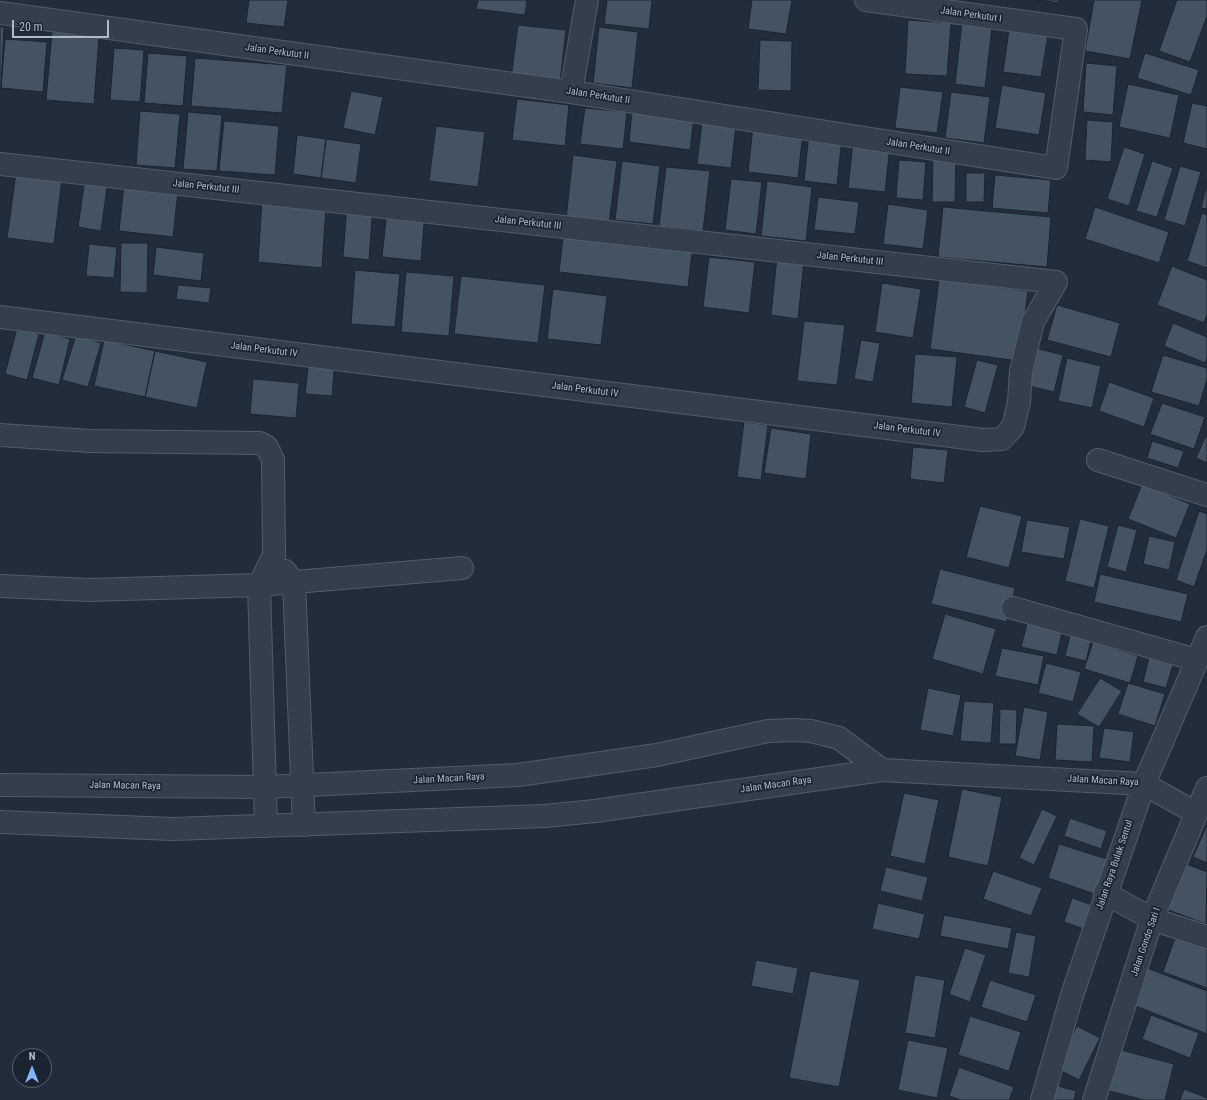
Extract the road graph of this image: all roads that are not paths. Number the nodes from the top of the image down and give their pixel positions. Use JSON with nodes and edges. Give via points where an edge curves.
{"nodes":[{"id":1,"x":587,"y":0,"type":"edge"},
{"id":2,"x":866,"y":0,"type":"edge"},
{"id":3,"x":0,"y":13,"type":"edge"},
{"id":4,"x":1076,"y":29,"type":"joint"},
{"id":5,"x":571,"y":92,"type":"junction"},
{"id":6,"x":0,"y":164,"type":"edge"},
{"id":7,"x":1056,"y":282,"type":"joint"},
{"id":8,"x":0,"y":317,"type":"edge"},
{"id":9,"x":0,"y":435,"type":"edge"},
{"id":10,"x":1098,"y":460,"type":"dead end"},
{"id":11,"x":1207,"y":494,"type":"edge"},
{"id":12,"x":274,"y":555,"type":"junction"},
{"id":13,"x":462,"y":568,"type":"dead end"},
{"id":14,"x":294,"y":583,"type":"junction"},
{"id":15,"x":259,"y":585,"type":"junction"},
{"id":16,"x":0,"y":586,"type":"edge"},
{"id":17,"x":1013,"y":608,"type":"dead end"},
{"id":18,"x":1203,"y":652,"type":"edge"},
{"id":19,"x":882,"y":770,"type":"junction"},
{"id":20,"x":1144,"y":784,"type":"junction"},
{"id":21,"x":0,"y":785,"type":"edge"},
{"id":22,"x":302,"y":786,"type":"junction"},
{"id":23,"x":265,"y":787,"type":"junction"},
{"id":24,"x":1207,"y":788,"type":"edge"},
{"id":25,"x":1196,"y":813,"type":"junction"},
{"id":26,"x":0,"y":822,"type":"edge"},
{"id":27,"x":304,"y":825,"type":"junction"},
{"id":28,"x":266,"y":826,"type":"junction"},
{"id":29,"x":1105,"y":893,"type":"junction"},
{"id":30,"x":1152,"y":919,"type":"junction"},
{"id":31,"x":1207,"y":937,"type":"edge"},
{"id":32,"x":1042,"y":1100,"type":"edge"},
{"id":33,"x":1094,"y":1100,"type":"edge"}],
"edges":[{"from":1,"to":5,"type":"street"},
{"from":2,"to":4,"type":"street","name":"Jalan Perkutut I"},
{"from":3,"to":5,"type":"street","name":"Jalan Perkutut II"},
{"from":4,"to":5,"type":"street","name":"Jalan Perkutut II","via":[[1056,168]]},
{"from":6,"to":7,"type":"street","name":"Jalan Perkutut III"},
{"from":7,"to":8,"type":"street","name":"Jalan Perkutut IV","via":[[1033,322],[1021,371],[1013,427],[1002,439],[982,440]]},
{"from":9,"to":12,"type":"street","via":[[90,441],[260,443],[267,447],[273,460]]},
{"from":10,"to":11,"type":"street"},
{"from":12,"to":14,"type":"street"},
{"from":12,"to":15,"type":"street"},
{"from":13,"to":14,"type":"street"},
{"from":14,"to":15,"type":"street"},
{"from":14,"to":22,"type":"street"},
{"from":15,"to":16,"type":"street","via":[[89,590]]},
{"from":15,"to":23,"type":"street"},
{"from":17,"to":18,"type":"street"},
{"from":18,"to":20,"type":"street","name":"Jalan Raya Bulak Sentul"},
{"from":19,"to":20,"type":"street","name":"Jalan Macan Raya"},
{"from":19,"to":22,"type":"street","name":"Jalan Macan Raya","via":[[840,738],[794,730],[768,731],[657,754],[518,776]]},
{"from":19,"to":27,"type":"street","name":"Jalan Macan Raya","via":[[545,816]]},
{"from":20,"to":25,"type":"street","name":"Jalan Macan Raya"},
{"from":20,"to":29,"type":"street","name":"Jalan Raya Bulak Sentul"},
{"from":21,"to":23,"type":"street","name":"Jalan Macan Raya"},
{"from":22,"to":23,"type":"street","name":"Jalan Macan Raya"},
{"from":22,"to":27,"type":"street"},
{"from":23,"to":28,"type":"street"},
{"from":24,"to":25,"type":"street","name":"Jalan Gondo Sari I"},
{"from":25,"to":30,"type":"street","name":"Jalan Gondo Sari I"},
{"from":26,"to":28,"type":"street","name":"Jalan Macan Raya","via":[[172,829]]},
{"from":27,"to":28,"type":"street","name":"Jalan Macan Raya"},
{"from":29,"to":30,"type":"street"},
{"from":29,"to":32,"type":"street","name":"Jalan Raya Bulak Sentul"},
{"from":30,"to":31,"type":"street"},
{"from":30,"to":33,"type":"street","name":"Jalan Gondo Sari I"}]}
